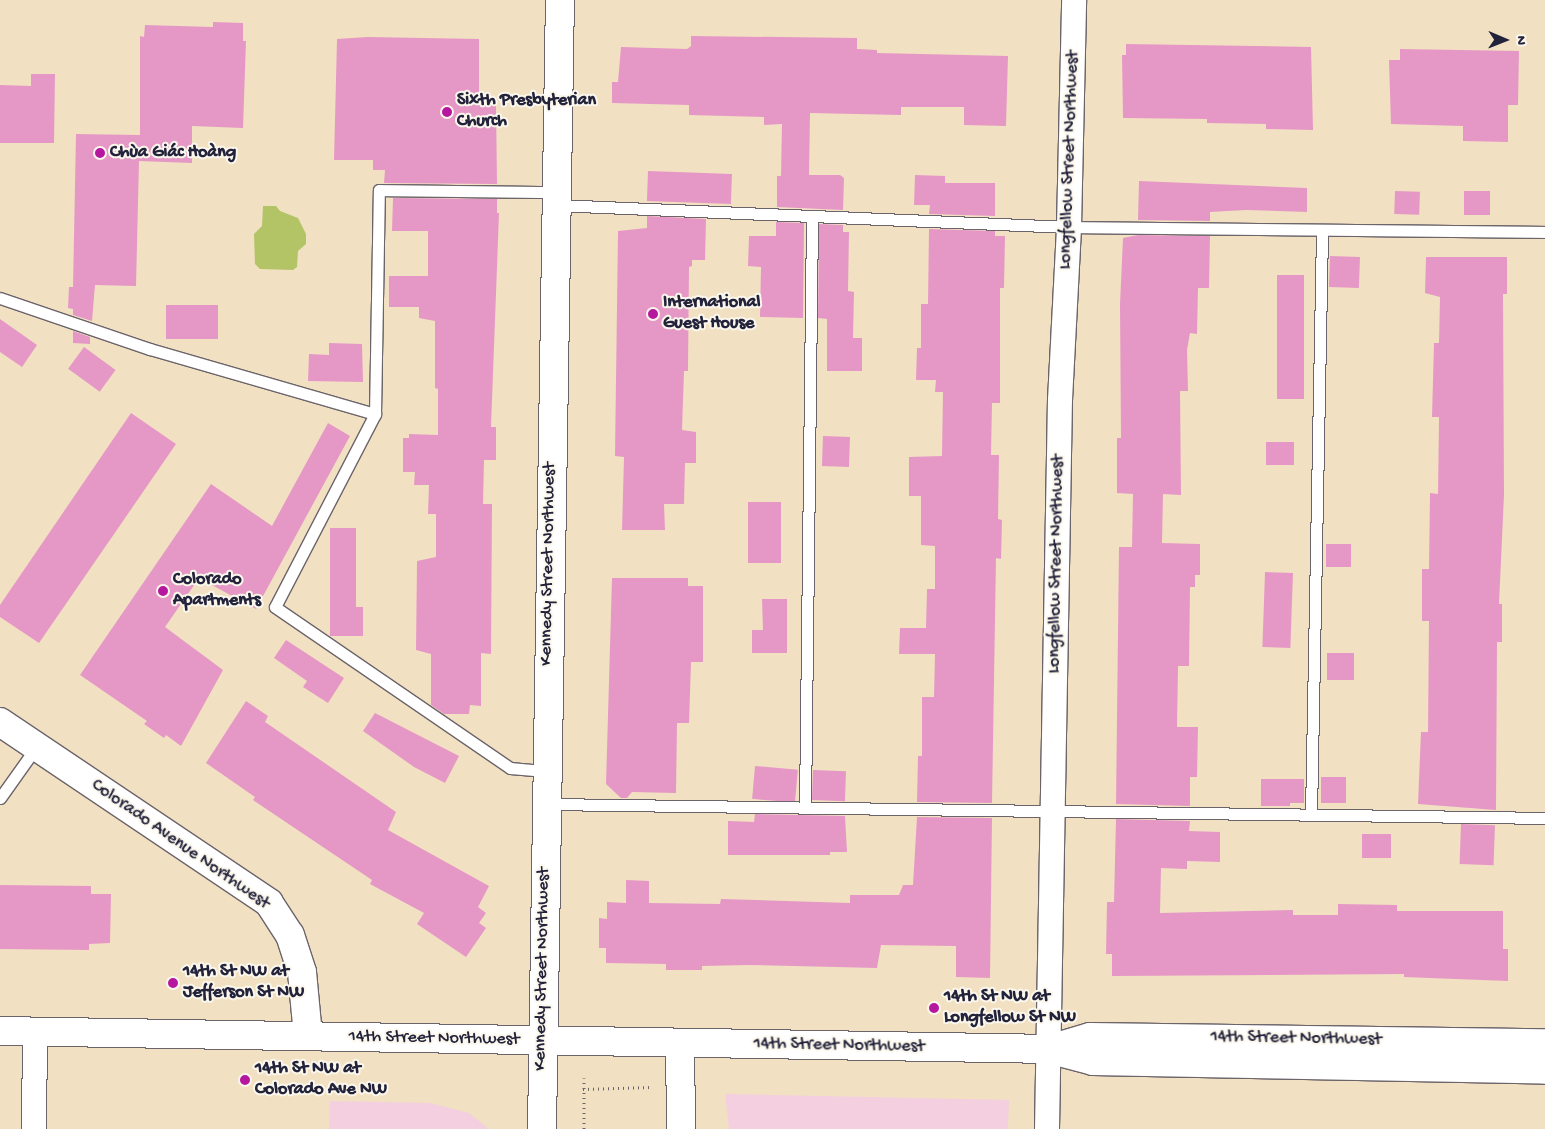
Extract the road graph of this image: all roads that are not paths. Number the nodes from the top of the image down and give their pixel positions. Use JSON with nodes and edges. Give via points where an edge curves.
{"nodes":[{"id":1,"x":560,"y":0,"type":"edge"},
{"id":2,"x":1074,"y":0,"type":"edge"},
{"id":3,"x":555,"y":199,"type":"junction"},
{"id":4,"x":812,"y":216,"type":"junction"},
{"id":5,"x":1069,"y":227,"type":"junction"},
{"id":6,"x":1322,"y":230,"type":"junction"},
{"id":7,"x":1545,"y":232,"type":"edge"},
{"id":8,"x":0,"y":298,"type":"edge"},
{"id":9,"x":375,"y":414,"type":"junction"},
{"id":10,"x":0,"y":722,"type":"edge"},
{"id":11,"x":37,"y":746,"type":"junction"},
{"id":12,"x":546,"y":771,"type":"junction"},
{"id":13,"x":0,"y":798,"type":"edge"},
{"id":14,"x":546,"y":804,"type":"junction"},
{"id":15,"x":806,"y":808,"type":"junction"},
{"id":16,"x":1053,"y":812,"type":"junction"},
{"id":17,"x":1311,"y":815,"type":"junction"},
{"id":18,"x":1545,"y":818,"type":"edge"},
{"id":19,"x":0,"y":1031,"type":"edge"},
{"id":20,"x":35,"y":1031,"type":"junction"},
{"id":21,"x":308,"y":1036,"type":"junction"},
{"id":22,"x":541,"y":1040,"type":"junction"},
{"id":23,"x":680,"y":1043,"type":"junction"},
{"id":24,"x":1545,"y":1043,"type":"edge"},
{"id":25,"x":1048,"y":1049,"type":"junction"},
{"id":26,"x":1545,"y":1070,"type":"edge"},
{"id":27,"x":34,"y":1129,"type":"edge"},
{"id":28,"x":542,"y":1129,"type":"edge"},
{"id":29,"x":681,"y":1129,"type":"edge"},
{"id":30,"x":1047,"y":1129,"type":"edge"}],
"edges":[{"from":1,"to":3,"type":"street","name":"Kennedy Street Northwest"},
{"from":2,"to":5,"type":"street","name":"Longfellow Street Northwest"},
{"from":3,"to":4,"type":"lane"},
{"from":3,"to":9,"type":"lane","via":[[379,190]]},
{"from":3,"to":12,"type":"street","name":"Kennedy Street Northwest"},
{"from":4,"to":5,"type":"lane"},
{"from":4,"to":15,"type":"lane"},
{"from":5,"to":6,"type":"lane"},
{"from":5,"to":16,"type":"street","name":"Longfellow Street Northwest","via":[[1060,400]]},
{"from":6,"to":7,"type":"lane"},
{"from":6,"to":17,"type":"lane"},
{"from":8,"to":9,"type":"lane","via":[[150,349]]},
{"from":9,"to":12,"type":"lane","via":[[275,607],[510,768]]},
{"from":10,"to":11,"type":"street","name":"Colorado Avenue Northwest"},
{"from":11,"to":13,"type":"lane"},
{"from":11,"to":21,"type":"street","name":"Colorado Avenue Northwest","via":[[269,903],[290,934],[302,972]]},
{"from":12,"to":14,"type":"street","name":"Kennedy Street Northwest"},
{"from":14,"to":15,"type":"lane"},
{"from":14,"to":22,"type":"street","name":"Kennedy Street Northwest"},
{"from":15,"to":16,"type":"lane"},
{"from":16,"to":17,"type":"lane"},
{"from":16,"to":25,"type":"street","name":"Longfellow Street Northwest"},
{"from":17,"to":18,"type":"lane"},
{"from":19,"to":20,"type":"street","name":"14th Street Northwest"},
{"from":20,"to":21,"type":"street","name":"14th Street Northwest"},
{"from":20,"to":27,"type":"street"},
{"from":21,"to":22,"type":"street","name":"14th Street Northwest"},
{"from":22,"to":23,"type":"street","name":"14th Street Northwest"},
{"from":22,"to":28,"type":"street","name":"Kennedy Street Northwest"},
{"from":23,"to":25,"type":"street","name":"14th Street Northwest"},
{"from":23,"to":29,"type":"street"},
{"from":24,"to":25,"type":"street","name":"14th Street Northwest","via":[[1090,1037]]},
{"from":25,"to":26,"type":"street","name":"14th Street Northwest","via":[[1093,1061]]},
{"from":25,"to":30,"type":"street","name":"Longfellow Street Northwest"}]}
